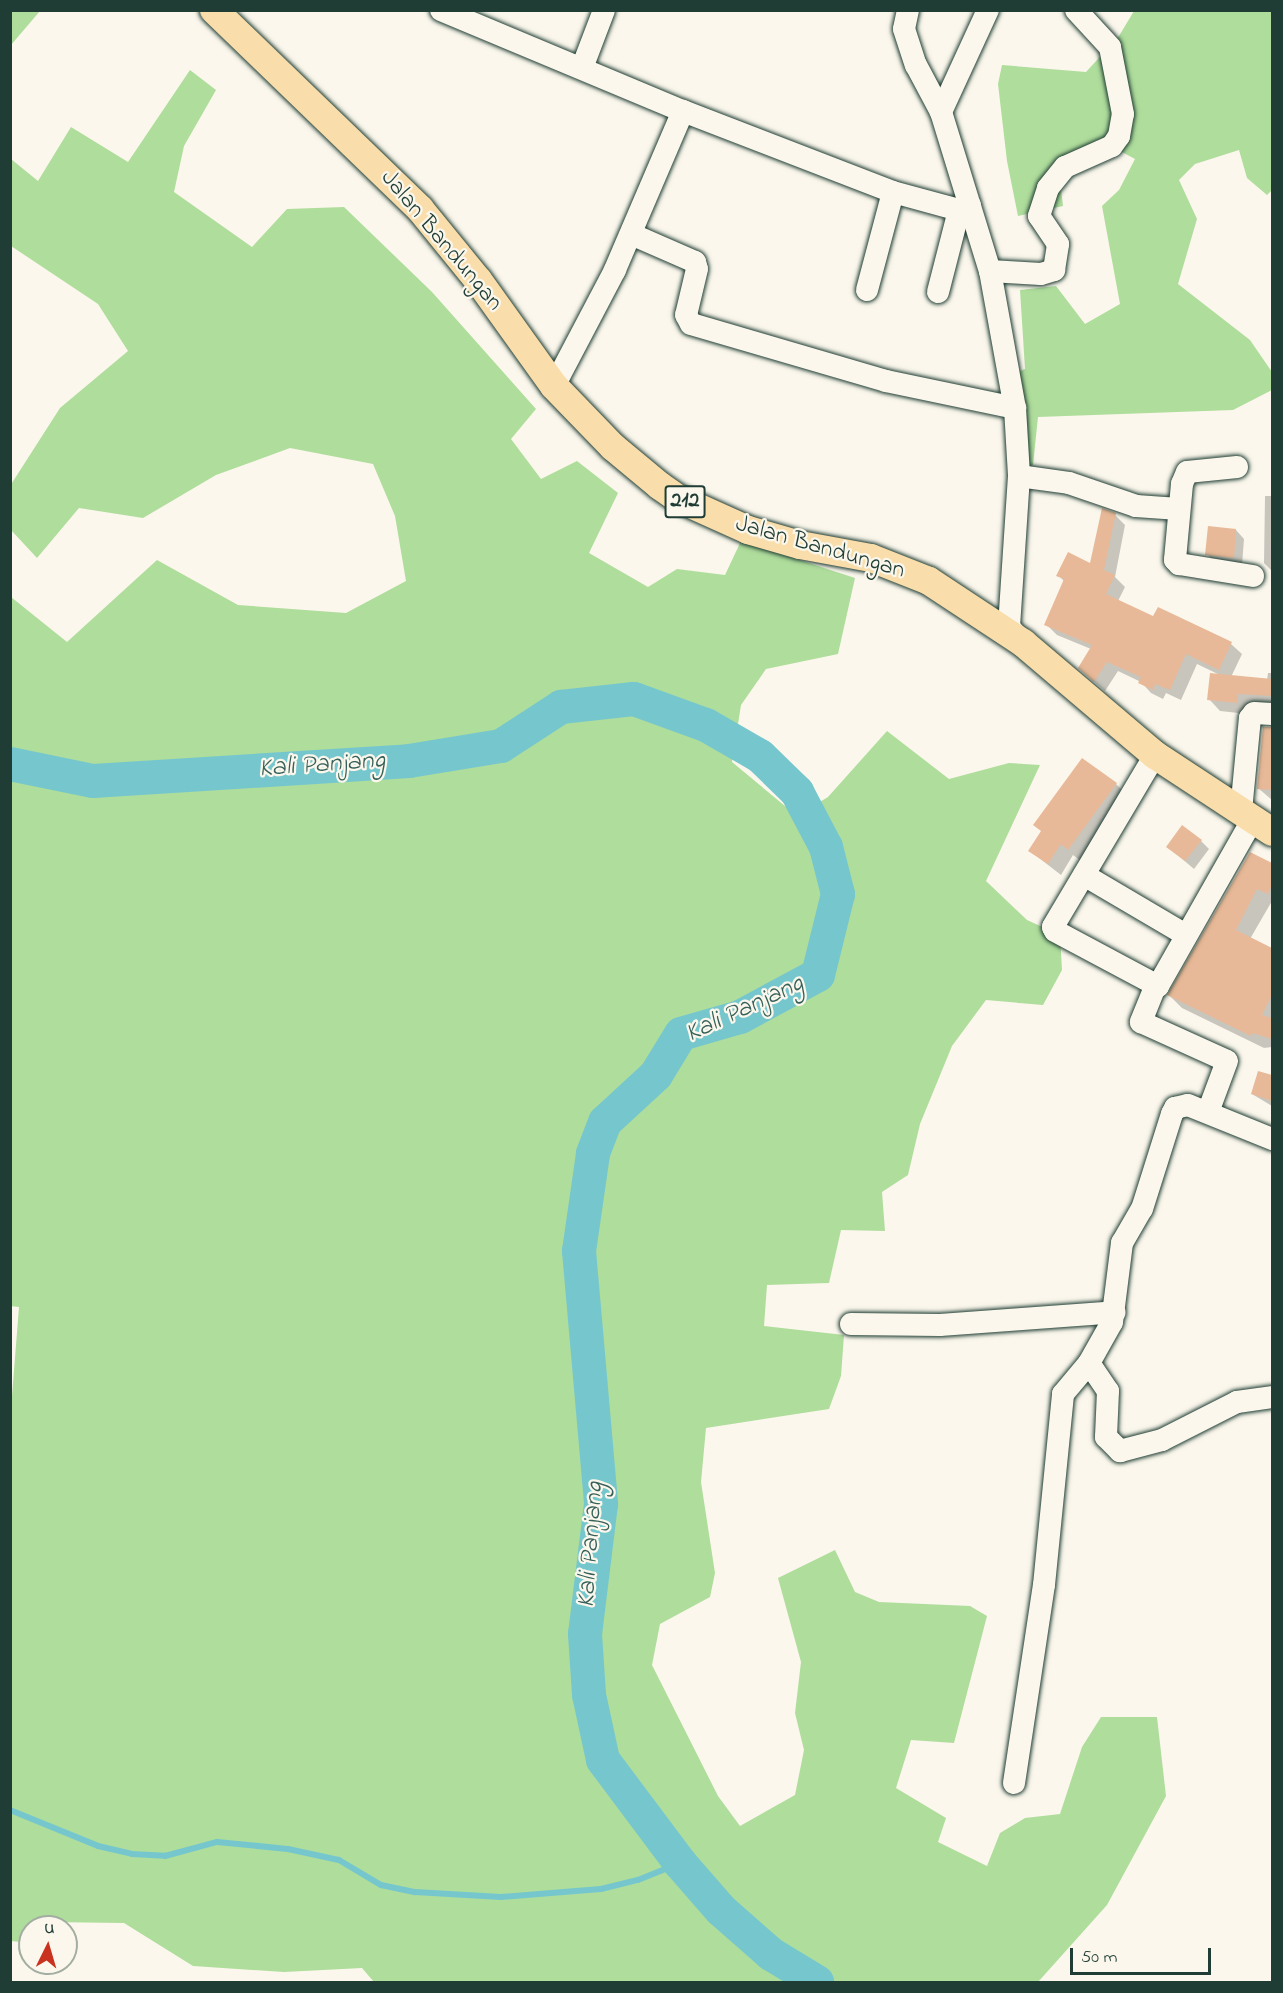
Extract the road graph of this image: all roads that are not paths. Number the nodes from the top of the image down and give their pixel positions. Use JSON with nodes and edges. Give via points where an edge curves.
{"nodes":[{"id":1,"x":214,"y":10,"type":"edge"},
{"id":2,"x":604,"y":10,"type":"edge"},
{"id":3,"x":908,"y":10,"type":"edge"},
{"id":4,"x":988,"y":10,"type":"edge"},
{"id":5,"x":1076,"y":11,"type":"edge"},
{"id":6,"x":452,"y":13,"type":"edge"},
{"id":7,"x":582,"y":68,"type":"junction"},
{"id":8,"x":683,"y":111,"type":"junction"},
{"id":9,"x":941,"y":112,"type":"junction"},
{"id":10,"x":893,"y":192,"type":"junction"},
{"id":11,"x":965,"y":208,"type":"junction"},
{"id":12,"x":631,"y":234,"type":"junction"},
{"id":13,"x":990,"y":271,"type":"junction"},
{"id":14,"x":867,"y":290,"type":"dead end"},
{"id":15,"x":938,"y":292,"type":"dead end"},
{"id":16,"x":554,"y":386,"type":"junction"},
{"id":17,"x":1016,"y":408,"type":"junction"},
{"id":18,"x":1237,"y":467,"type":"dead end"},
{"id":19,"x":1019,"y":476,"type":"junction"},
{"id":20,"x":1179,"y":509,"type":"junction"},
{"id":21,"x":1254,"y":576,"type":"dead end"},
{"id":22,"x":1023,"y":643,"type":"junction"},
{"id":23,"x":1272,"y":714,"type":"edge"},
{"id":24,"x":1155,"y":755,"type":"junction"},
{"id":25,"x":1256,"y":821,"type":"edge"},
{"id":26,"x":1084,"y":875,"type":"junction"},
{"id":27,"x":1186,"y":935,"type":"junction"},
{"id":28,"x":1155,"y":987,"type":"junction"},
{"id":29,"x":1208,"y":1112,"type":"junction"},
{"id":30,"x":1272,"y":1139,"type":"edge"},
{"id":31,"x":1115,"y":1312,"type":"junction"},
{"id":32,"x":851,"y":1324,"type":"dead end"},
{"id":33,"x":1089,"y":1363,"type":"junction"},
{"id":34,"x":1272,"y":1397,"type":"edge"},
{"id":35,"x":1014,"y":1784,"type":"dead end"}],
"edges":[{"from":1,"to":16,"type":"main road","name":"Jalan Bandungan","number":"212","via":[[420,209],[478,280]]},
{"from":2,"to":7,"type":"street"},
{"from":3,"to":9,"type":"street","via":[[904,29],[916,65]]},
{"from":4,"to":9,"type":"street"},
{"from":5,"to":13,"type":"street","via":[[1110,47],[1123,114],[1119,136],[1112,146],[1065,167],[1047,188],[1039,216],[1058,244],[1054,270],[1041,274]]},
{"from":6,"to":7,"type":"street"},
{"from":7,"to":8,"type":"street"},
{"from":8,"to":10,"type":"street"},
{"from":8,"to":12,"type":"street"},
{"from":9,"to":11,"type":"street"},
{"from":10,"to":11,"type":"street"},
{"from":10,"to":14,"type":"street"},
{"from":11,"to":13,"type":"street"},
{"from":11,"to":15,"type":"street"},
{"from":12,"to":16,"type":"street"},
{"from":12,"to":17,"type":"street","via":[[695,262],[697,269],[686,315],[691,324],[886,381]]},
{"from":13,"to":17,"type":"street"},
{"from":16,"to":22,"type":"main road","name":"Jalan Bandungan","number":"212","via":[[613,447],[677,498],[748,530],[800,545],[871,558],[909,572]]},
{"from":17,"to":19,"type":"street"},
{"from":18,"to":20,"type":"street","via":[[1187,472]]},
{"from":19,"to":20,"type":"street","via":[[1069,483],[1136,506]]},
{"from":19,"to":22,"type":"street","via":[[1009,627]]},
{"from":20,"to":21,"type":"street","via":[[1176,562]]},
{"from":22,"to":24,"type":"main road","name":"Jalan Bandungan","number":"212"},
{"from":23,"to":25,"type":"street","via":[[1251,715]]},
{"from":24,"to":25,"type":"main road","name":"Jalan Bandungan","number":"212"},
{"from":24,"to":26,"type":"street"},
{"from":25,"to":27,"type":"street"},
{"from":26,"to":27,"type":"street"},
{"from":26,"to":28,"type":"street","via":[[1053,929]]},
{"from":27,"to":28,"type":"street"},
{"from":28,"to":29,"type":"street","via":[[1141,1022],[1227,1061]]},
{"from":29,"to":30,"type":"street"},
{"from":29,"to":31,"type":"street","via":[[1183,1105],[1172,1114],[1142,1209],[1124,1239]]},
{"from":31,"to":32,"type":"street","via":[[912,1326]]},
{"from":31,"to":33,"type":"street"},
{"from":33,"to":34,"type":"street","via":[[1108,1391],[1106,1437],[1120,1451],[1162,1440],[1237,1402]]},
{"from":33,"to":35,"type":"street","via":[[1067,1386],[1057,1421],[1044,1585]]}]}
